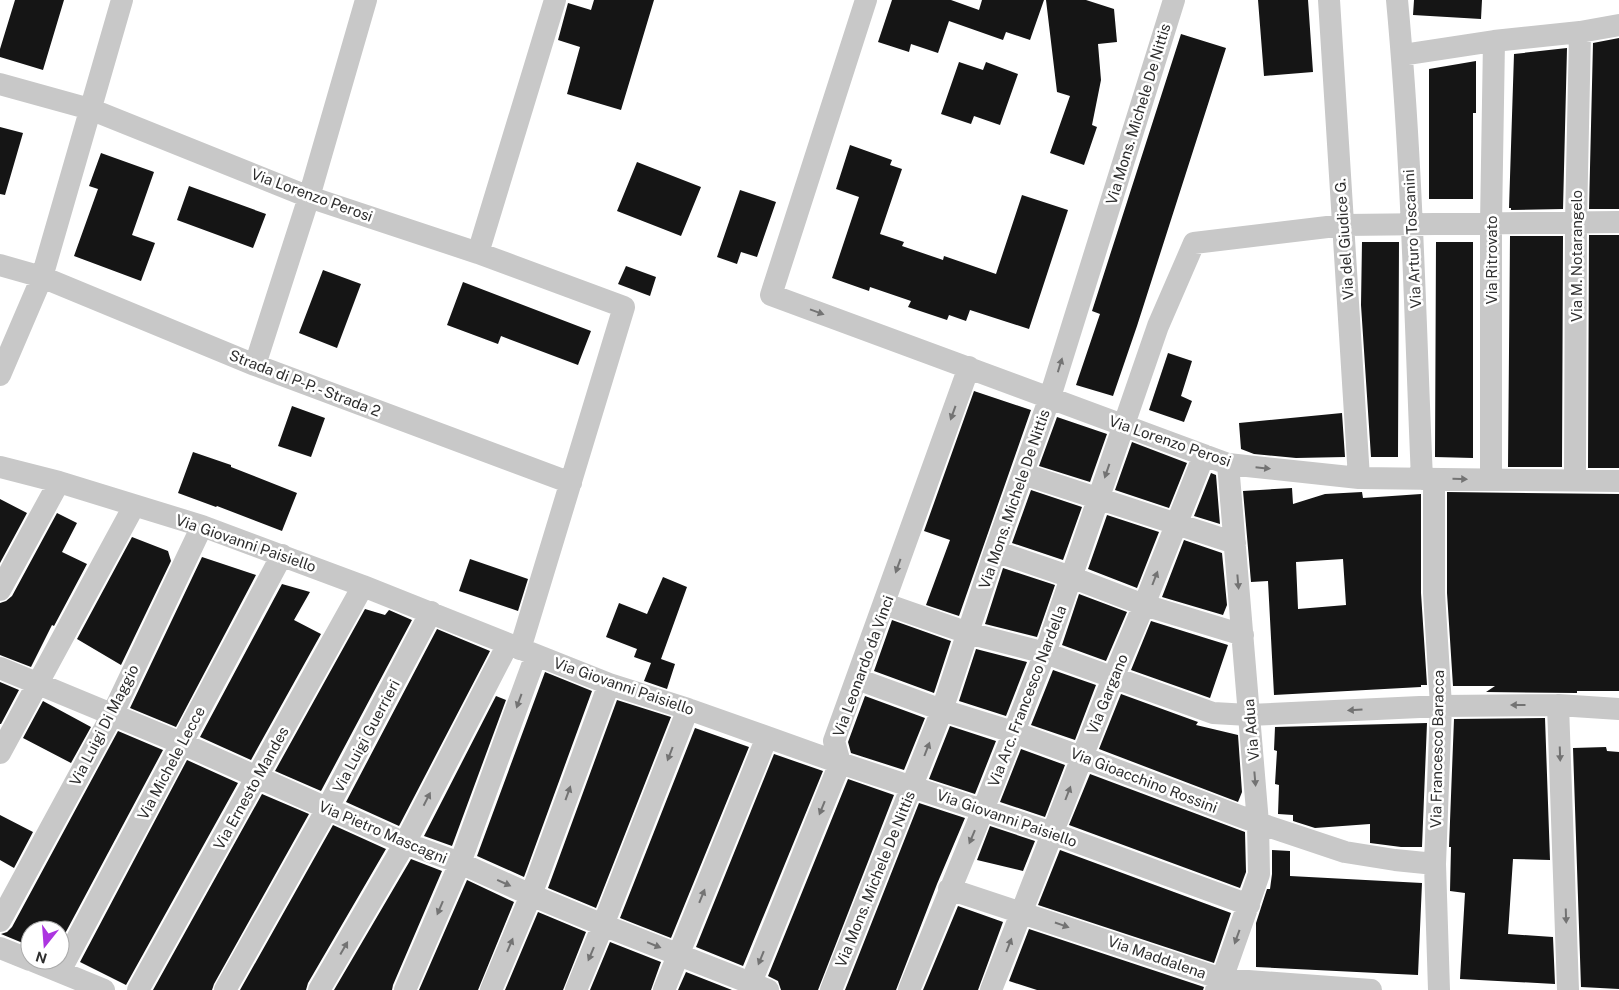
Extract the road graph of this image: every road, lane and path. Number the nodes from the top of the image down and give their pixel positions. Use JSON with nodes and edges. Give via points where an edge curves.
{"nodes":[{"id":1,"x":122,"y":0,"type":"edge"},
{"id":2,"x":366,"y":0,"type":"edge"},
{"id":3,"x":555,"y":0,"type":"edge"},
{"id":4,"x":866,"y":0,"type":"edge"},
{"id":5,"x":1174,"y":0,"type":"edge"},
{"id":6,"x":1329,"y":0,"type":"edge"},
{"id":7,"x":1397,"y":0,"type":"edge"},
{"id":8,"x":1619,"y":25,"type":"edge"},
{"id":9,"x":1580,"y":32,"type":"junction"},
{"id":10,"x":1494,"y":42,"type":"junction"},
{"id":11,"x":1402,"y":55,"type":"junction"},
{"id":12,"x":0,"y":84,"type":"edge"},
{"id":13,"x":90,"y":109,"type":"junction"},
{"id":14,"x":309,"y":197,"type":"junction"},
{"id":15,"x":1576,"y":222,"type":"junction"},
{"id":16,"x":1619,"y":222,"type":"edge"},
{"id":17,"x":1491,"y":223,"type":"junction"},
{"id":18,"x":1411,"y":224,"type":"junction"},
{"id":19,"x":1344,"y":225,"type":"junction"},
{"id":20,"x":478,"y":253,"type":"junction"},
{"id":21,"x":0,"y":265,"type":"edge"},
{"id":22,"x":42,"y":277,"type":"junction"},
{"id":23,"x":255,"y":365,"type":"junction"},
{"id":24,"x":969,"y":367,"type":"junction"},
{"id":25,"x":0,"y":375,"type":"edge"},
{"id":26,"x":1050,"y":398,"type":"junction"},
{"id":27,"x":1123,"y":425,"type":"junction"},
{"id":28,"x":1204,"y":455,"type":"junction"},
{"id":29,"x":1228,"y":464,"type":"junction"},
{"id":30,"x":0,"y":467,"type":"edge"},
{"id":31,"x":1023,"y":474,"type":"junction"},
{"id":32,"x":1359,"y":478,"type":"junction"},
{"id":33,"x":1428,"y":479,"type":"junction"},
{"id":34,"x":1491,"y":479,"type":"junction"},
{"id":35,"x":1575,"y":480,"type":"junction"},
{"id":36,"x":1619,"y":481,"type":"edge"},
{"id":37,"x":58,"y":482,"type":"junction"},
{"id":38,"x":570,"y":483,"type":"junction"},
{"id":39,"x":1097,"y":499,"type":"junction"},
{"id":40,"x":134,"y":506,"type":"junction"},
{"id":41,"x":1175,"y":525,"type":"junction"},
{"id":42,"x":202,"y":526,"type":"junction"},
{"id":43,"x":1235,"y":544,"type":"junction"},
{"id":44,"x":995,"y":551,"type":"junction"},
{"id":45,"x":282,"y":555,"type":"junction"},
{"id":46,"x":1071,"y":577,"type":"junction"},
{"id":47,"x":363,"y":586,"type":"junction"},
{"id":48,"x":0,"y":590,"type":"edge"},
{"id":49,"x":885,"y":604,"type":"junction"},
{"id":50,"x":1144,"y":605,"type":"junction"},
{"id":51,"x":431,"y":612,"type":"junction"},
{"id":52,"x":968,"y":633,"type":"junction"},
{"id":53,"x":1243,"y":635,"type":"junction"},
{"id":54,"x":521,"y":649,"type":"junction"},
{"id":55,"x":1045,"y":653,"type":"junction"},
{"id":56,"x":0,"y":668,"type":"edge"},
{"id":57,"x":1113,"y":678,"type":"junction"},
{"id":58,"x":857,"y":679,"type":"junction"},
{"id":59,"x":39,"y":684,"type":"junction"},
{"id":60,"x":609,"y":684,"type":"junction"},
{"id":61,"x":1558,"y":705,"type":"junction"},
{"id":62,"x":1441,"y":706,"type":"junction"},
{"id":63,"x":688,"y":709,"type":"junction"},
{"id":64,"x":1619,"y":709,"type":"edge"},
{"id":65,"x":942,"y":710,"type":"junction"},
{"id":66,"x":112,"y":715,"type":"junction"},
{"id":67,"x":1250,"y":715,"type":"junction"},
{"id":68,"x":1013,"y":732,"type":"junction"},
{"id":69,"x":767,"y":737,"type":"junction"},
{"id":70,"x":181,"y":742,"type":"junction"},
{"id":71,"x":0,"y":753,"type":"edge"},
{"id":72,"x":1082,"y":757,"type":"junction"},
{"id":73,"x":840,"y":762,"type":"junction"},
{"id":74,"x":257,"y":776,"type":"junction"},
{"id":75,"x":913,"y":786,"type":"junction"},
{"id":76,"x":327,"y":809,"type":"junction"},
{"id":77,"x":983,"y":810,"type":"junction"},
{"id":78,"x":1258,"y":824,"type":"junction"},
{"id":79,"x":1052,"y":833,"type":"junction"},
{"id":80,"x":395,"y":839,"type":"junction"},
{"id":81,"x":460,"y":863,"type":"junction"},
{"id":82,"x":1435,"y":864,"type":"junction"},
{"id":83,"x":949,"y":889,"type":"junction"},
{"id":84,"x":531,"y":895,"type":"junction"},
{"id":85,"x":1249,"y":905,"type":"junction"},
{"id":86,"x":1022,"y":912,"type":"junction"},
{"id":87,"x":0,"y":921,"type":"edge"},
{"id":88,"x":603,"y":925,"type":"junction"},
{"id":89,"x":0,"y":948,"type":"edge"},
{"id":90,"x":678,"y":955,"type":"junction"},
{"id":91,"x":20,"y":956,"type":"edge"},
{"id":92,"x":60,"y":971,"type":"joint"},
{"id":93,"x":1219,"y":984,"type":"edge"},
{"id":94,"x":755,"y":988,"type":"edge"},
{"id":95,"x":1303,"y":988,"type":"edge"},
{"id":96,"x":104,"y":990,"type":"edge"},
{"id":97,"x":138,"y":990,"type":"edge"},
{"id":98,"x":224,"y":990,"type":"edge"},
{"id":99,"x":319,"y":990,"type":"edge"},
{"id":100,"x":405,"y":990,"type":"edge"},
{"id":101,"x":491,"y":990,"type":"edge"},
{"id":102,"x":576,"y":990,"type":"edge"},
{"id":103,"x":664,"y":990,"type":"edge"},
{"id":104,"x":831,"y":990,"type":"edge"},
{"id":105,"x":909,"y":990,"type":"edge"},
{"id":106,"x":992,"y":990,"type":"edge"},
{"id":107,"x":1371,"y":990,"type":"edge"},
{"id":108,"x":1439,"y":990,"type":"edge"},
{"id":109,"x":1568,"y":990,"type":"edge"}],
"edges":[{"from":1,"to":13,"type":"street"},
{"from":2,"to":14,"type":"street"},
{"from":3,"to":20,"type":"street"},
{"from":4,"to":24,"type":"street","name":"Via Lorenzo Perosi","one_way":true,"via":[[771,295]]},
{"from":26,"to":5,"type":"street","name":"Via Mons. Michele De Nittis","one_way":true},
{"from":6,"to":19,"type":"street","name":"Via del Giudice G."},
{"from":7,"to":11,"type":"street","name":"Via Arturo Toscanini"},
{"from":8,"to":9,"type":"street"},
{"from":9,"to":10,"type":"street"},
{"from":9,"to":15,"type":"street","name":"Via M. Notarangelo"},
{"from":10,"to":11,"type":"street"},
{"from":10,"to":17,"type":"street","name":"Via Ritrovato"},
{"from":11,"to":18,"type":"street","name":"Via Arturo Toscanini"},
{"from":12,"to":13,"type":"street","name":"Via Lorenzo Perosi"},
{"from":13,"to":14,"type":"street","name":"Via Lorenzo Perosi"},
{"from":13,"to":22,"type":"street"},
{"from":14,"to":20,"type":"street","name":"Via Lorenzo Perosi"},
{"from":14,"to":23,"type":"street"},
{"from":15,"to":16,"type":"street"},
{"from":15,"to":17,"type":"street"},
{"from":15,"to":35,"type":"street","name":"Via M. Notarangelo"},
{"from":17,"to":18,"type":"street"},
{"from":17,"to":34,"type":"street","name":"Via Ritrovato"},
{"from":18,"to":19,"type":"street"},
{"from":18,"to":33,"type":"street","name":"Via Arturo Toscanini"},
{"from":19,"to":27,"type":"street","name":"Via Arc. Francesco Nardella","via":[[1194,243],[1158,326]]},
{"from":19,"to":32,"type":"street","name":"Via del Giudice G."},
{"from":20,"to":38,"type":"street","name":"Via Lorenzo Perosi","via":[[624,307]]},
{"from":21,"to":22,"type":"street","name":"Strada di P-P. - Strada 2"},
{"from":22,"to":23,"type":"street","name":"Strada di P-P. - Strada 2"},
{"from":22,"to":25,"type":"street"},
{"from":23,"to":38,"type":"street","name":"Strada di P-P. - Strada 2"},
{"from":24,"to":26,"type":"street","name":"Via Lorenzo Perosi"},
{"from":24,"to":49,"type":"street","name":"Via Leonardo da Vinci","one_way":true},
{"from":26,"to":27,"type":"street","name":"Via Lorenzo Perosi"},
{"from":26,"to":31,"type":"street","name":"Via Mons. Michele De Nittis"},
{"from":27,"to":28,"type":"street","name":"Via Lorenzo Perosi"},
{"from":27,"to":39,"type":"street","name":"Via Arc. Francesco Nardella","one_way":true},
{"from":28,"to":29,"type":"street","name":"Via Lorenzo Perosi"},
{"from":28,"to":41,"type":"street","name":"Via Gargano"},
{"from":29,"to":32,"type":"street","name":"Via Lorenzo Perosi","one_way":true},
{"from":29,"to":43,"type":"street","name":"Via Adua"},
{"from":30,"to":37,"type":"street","name":"Via Giovanni Paisiello"},
{"from":31,"to":39,"type":"street"},
{"from":31,"to":44,"type":"street","name":"Via Mons. Michele De Nittis"},
{"from":32,"to":33,"type":"street","name":"Via Lorenzo Perosi"},
{"from":33,"to":34,"type":"street","name":"Via Lorenzo Perosi","one_way":true},
{"from":33,"to":62,"type":"street","name":"Via Francesco Baracca"},
{"from":34,"to":35,"type":"street","name":"Via Lorenzo Perosi"},
{"from":35,"to":36,"type":"street","name":"Via Lorenzo Perosi"},
{"from":37,"to":40,"type":"street","name":"Via Giovanni Paisiello"},
{"from":37,"to":48,"type":"street"},
{"from":38,"to":54,"type":"street"},
{"from":39,"to":41,"type":"street"},
{"from":39,"to":46,"type":"street","name":"Via Arc. Francesco Nardella"},
{"from":40,"to":42,"type":"street","name":"Via Giovanni Paisiello"},
{"from":40,"to":59,"type":"street"},
{"from":41,"to":43,"type":"street"},
{"from":50,"to":41,"type":"street","name":"Via Gargano","one_way":true},
{"from":42,"to":45,"type":"street","name":"Via Giovanni Paisiello"},
{"from":42,"to":66,"type":"street","name":"Via Luigi Di Maggio"},
{"from":43,"to":53,"type":"street","name":"Via Adua","one_way":true},
{"from":44,"to":46,"type":"street"},
{"from":44,"to":52,"type":"street","name":"Via Mons. Michele De Nittis"},
{"from":45,"to":47,"type":"street","name":"Via Giovanni Paisiello"},
{"from":45,"to":70,"type":"street","name":"Via Michele Lecce"},
{"from":46,"to":50,"type":"street"},
{"from":46,"to":55,"type":"street","name":"Via Arc. Francesco Nardella"},
{"from":47,"to":51,"type":"street","name":"Via Giovanni Paisiello"},
{"from":47,"to":74,"type":"street","name":"Via Ernesto Mandes"},
{"from":49,"to":52,"type":"street"},
{"from":49,"to":58,"type":"street","name":"Via Leonardo da Vinci"},
{"from":50,"to":53,"type":"street"},
{"from":50,"to":57,"type":"street","name":"Via Gargano"},
{"from":51,"to":54,"type":"street","name":"Via Giovanni Paisiello"},
{"from":51,"to":76,"type":"street","name":"Via Luigi Guerrieri"},
{"from":52,"to":55,"type":"street"},
{"from":52,"to":65,"type":"street","name":"Via Mons. Michele De Nittis"},
{"from":53,"to":67,"type":"street","name":"Via Adua"},
{"from":54,"to":60,"type":"street","name":"Via Giovanni Paisiello"},
{"from":80,"to":54,"type":"street","one_way":true},
{"from":54,"to":81,"type":"street","one_way":true},
{"from":55,"to":57,"type":"street"},
{"from":55,"to":68,"type":"street","name":"Via Arc. Francesco Nardella"},
{"from":56,"to":59,"type":"street","name":"Via Pietro Mascagni"},
{"from":57,"to":67,"type":"street","via":[[1213,713]]},
{"from":57,"to":72,"type":"street","name":"Via Gargano"},
{"from":58,"to":65,"type":"street","name":"Via Gioacchino Rossini"},
{"from":58,"to":73,"type":"street","name":"Via Leonardo da Vinci","via":[[834,741]]},
{"from":59,"to":66,"type":"street","name":"Via Pietro Mascagni"},
{"from":59,"to":71,"type":"street"},
{"from":60,"to":63,"type":"street","name":"Via Giovanni Paisiello"},
{"from":84,"to":60,"type":"street","one_way":true},
{"from":61,"to":62,"type":"street","one_way":true},
{"from":61,"to":64,"type":"street"},
{"from":61,"to":109,"type":"street","one_way":true},
{"from":62,"to":67,"type":"street","one_way":true},
{"from":62,"to":82,"type":"street","name":"Via Francesco Baracca"},
{"from":63,"to":69,"type":"street","name":"Via Giovanni Paisiello"},
{"from":63,"to":88,"type":"street","one_way":true},
{"from":65,"to":68,"type":"street","name":"Via Gioacchino Rossini"},
{"from":75,"to":65,"type":"street","name":"Via Mons. Michele De Nittis","one_way":true},
{"from":66,"to":70,"type":"street","name":"Via Pietro Mascagni"},
{"from":66,"to":87,"type":"street","name":"Via Luigi Di Maggio"},
{"from":67,"to":78,"type":"street","name":"Via Adua","one_way":true},
{"from":68,"to":72,"type":"street","name":"Via Gioacchino Rossini"},
{"from":68,"to":77,"type":"street","name":"Via Arc. Francesco Nardella"},
{"from":69,"to":73,"type":"street","name":"Via Giovanni Paisiello"},
{"from":90,"to":69,"type":"street","one_way":true},
{"from":70,"to":74,"type":"street","name":"Via Pietro Mascagni"},
{"from":70,"to":92,"type":"street","name":"Via Michele Lecce"},
{"from":72,"to":78,"type":"street","name":"Via Gioacchino Rossini"},
{"from":79,"to":72,"type":"street","name":"Via Gargano","one_way":true},
{"from":73,"to":75,"type":"street","name":"Via Giovanni Paisiello"},
{"from":73,"to":94,"type":"street","one_way":true},
{"from":74,"to":76,"type":"street","name":"Via Pietro Mascagni"},
{"from":74,"to":97,"type":"street","name":"Via Ernesto Mandes"},
{"from":75,"to":77,"type":"street","name":"Via Giovanni Paisiello"},
{"from":75,"to":104,"type":"street","name":"Via Mons. Michele De Nittis"},
{"from":76,"to":80,"type":"street","name":"Via Pietro Mascagni"},
{"from":76,"to":98,"type":"street","name":"Via Luigi Guerrieri"},
{"from":77,"to":79,"type":"street","name":"Via Giovanni Paisiello"},
{"from":77,"to":83,"type":"street","name":"Via Arc. Francesco Nardella","one_way":true},
{"from":78,"to":82,"type":"street","name":"Via Gioacchino Rossini","via":[[1345,852]]},
{"from":78,"to":85,"type":"street","name":"Via Adua","via":[[1260,874]]},
{"from":79,"to":85,"type":"street","name":"Via Giovanni Paisiello"},
{"from":79,"to":86,"type":"street","name":"Via Gargano"},
{"from":80,"to":81,"type":"street","name":"Via Pietro Mascagni"},
{"from":99,"to":80,"type":"street","one_way":true},
{"from":81,"to":84,"type":"street","name":"Via Pietro Mascagni","one_way":true},
{"from":81,"to":100,"type":"street","one_way":true},
{"from":82,"to":108,"type":"street","name":"Via Francesco Baracca"},
{"from":83,"to":86,"type":"street","name":"Via Maddalena"},
{"from":83,"to":105,"type":"street","name":"Via Arc. Francesco Nardella"},
{"from":84,"to":88,"type":"street","name":"Via Pietro Mascagni"},
{"from":101,"to":84,"type":"street","one_way":true},
{"from":85,"to":93,"type":"street","name":"Via Adua","one_way":true},
{"from":86,"to":93,"type":"street","name":"Via Maddalena","one_way":true},
{"from":106,"to":86,"type":"street","name":"Via Gargano","one_way":true},
{"from":88,"to":90,"type":"street","name":"Via Pietro Mascagni","one_way":true},
{"from":88,"to":102,"type":"street","one_way":true},
{"from":89,"to":91,"type":"street"},
{"from":90,"to":94,"type":"street","name":"Via Pietro Mascagni"},
{"from":90,"to":103,"type":"street"},
{"from":92,"to":96,"type":"street"},
{"from":93,"to":95,"type":"street","name":"Via Maddalena"},
{"from":95,"to":107,"type":"street","name":"Via Maddalena"}]}
